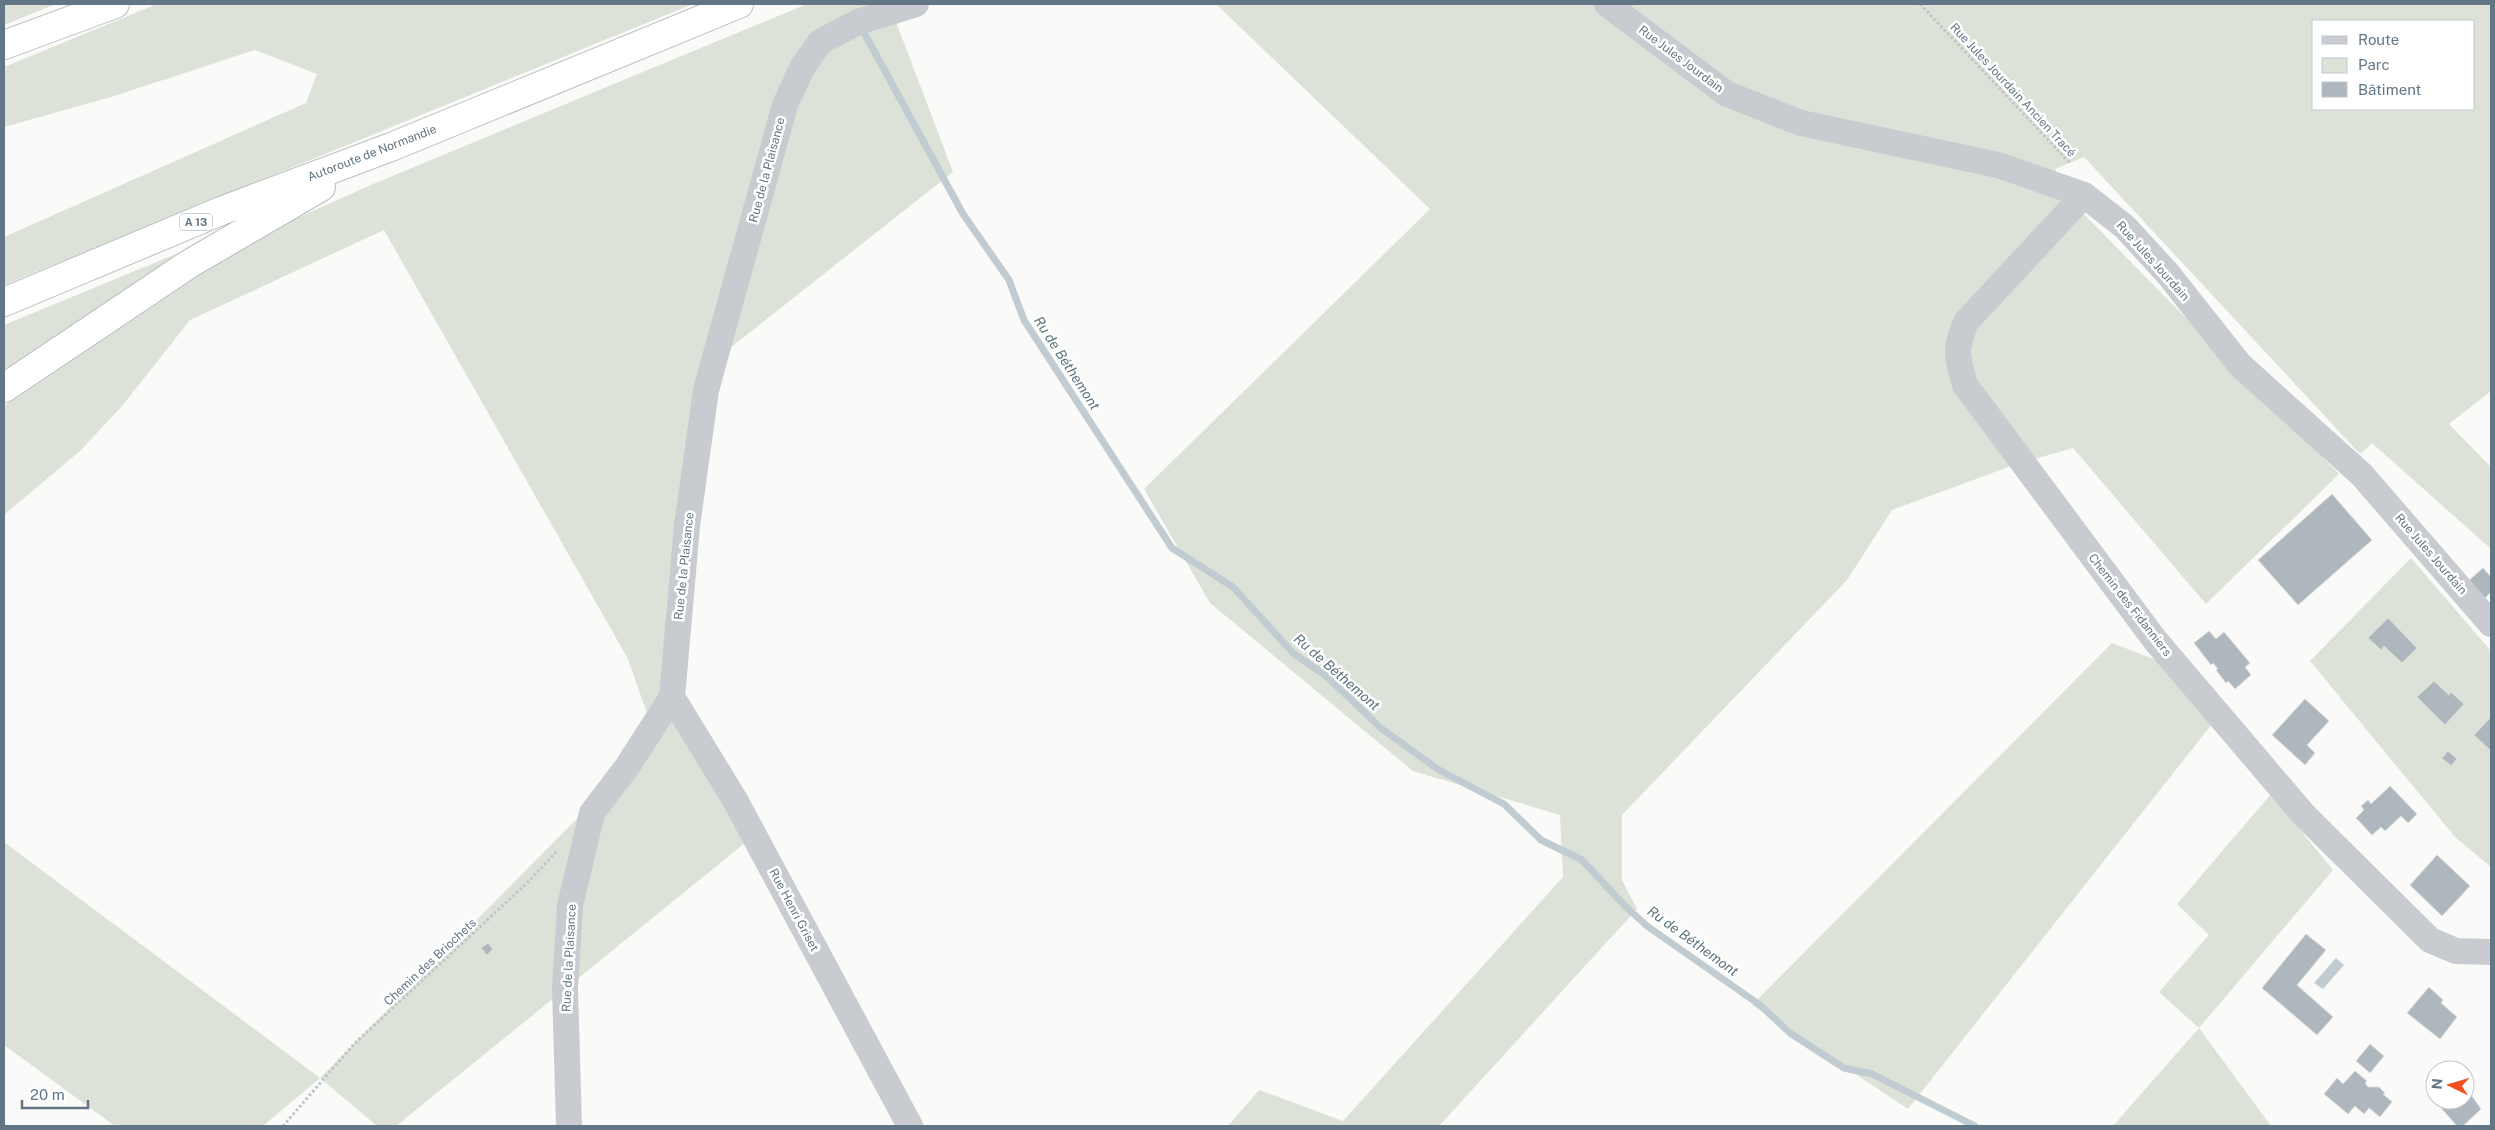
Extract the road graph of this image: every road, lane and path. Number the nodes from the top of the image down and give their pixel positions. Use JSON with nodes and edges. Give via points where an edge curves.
{"nodes":[{"id":1,"x":115,"y":4,"type":"edge"},
{"id":2,"x":739,"y":4,"type":"edge"},
{"id":3,"x":916,"y":4,"type":"edge"},
{"id":4,"x":1607,"y":4,"type":"edge"},
{"id":5,"x":1920,"y":4,"type":"edge"},
{"id":6,"x":4,"y":45,"type":"edge"},
{"id":7,"x":391,"y":147,"type":"junction"},
{"id":8,"x":2084,"y":195,"type":"junction"},
{"id":9,"x":4,"y":302,"type":"edge"},
{"id":10,"x":4,"y":388,"type":"edge"},
{"id":11,"x":2491,"y":624,"type":"edge"},
{"id":12,"x":672,"y":697,"type":"junction"},
{"id":13,"x":560,"y":847,"type":"dead end"},
{"id":14,"x":2491,"y":952,"type":"edge"},
{"id":15,"x":283,"y":1126,"type":"edge"},
{"id":16,"x":569,"y":1126,"type":"edge"},
{"id":17,"x":910,"y":1126,"type":"edge"}],
"edges":[{"from":1,"to":6,"type":"highway"},
{"from":2,"to":7,"type":"highway","name":"Autoroute de Normandie","number":"A 13"},
{"from":3,"to":12,"type":"street","name":"Rue de la Plaisance","via":[[858,22],[820,42],[802,68],[785,105],[706,390],[687,526]]},
{"from":4,"to":8,"type":"street","name":"Rue Jules Jourdain","via":[[1726,94],[1801,123],[1998,166]]},
{"from":5,"to":8,"type":"path","name":"Rue Jules Jourdain Ancien Tracé","via":[[2072,166]]},
{"from":7,"to":9,"type":"highway","name":"Autoroute de Normandie","number":"A 13","via":[[221,211]]},
{"from":7,"to":10,"type":"highway","via":[[189,264]]},
{"from":8,"to":11,"type":"street","name":"Rue Jules Jourdain","via":[[2126,227],[2240,365],[2362,475]]},
{"from":8,"to":14,"type":"street","name":"Chemin des Fidanniers","via":[[1966,322],[1956,356],[1965,385],[2155,640],[2304,816],[2430,940],[2456,951]]},
{"from":12,"to":16,"type":"street","name":"Rue de la Plaisance","via":[[627,767],[592,813],[570,906],[565,989]]},
{"from":12,"to":17,"type":"street","name":"Rue Henri Griset","via":[[735,800]]},
{"from":13,"to":15,"type":"path","name":"Chemin des Briochets","via":[[528,882],[354,1044]]}]}
